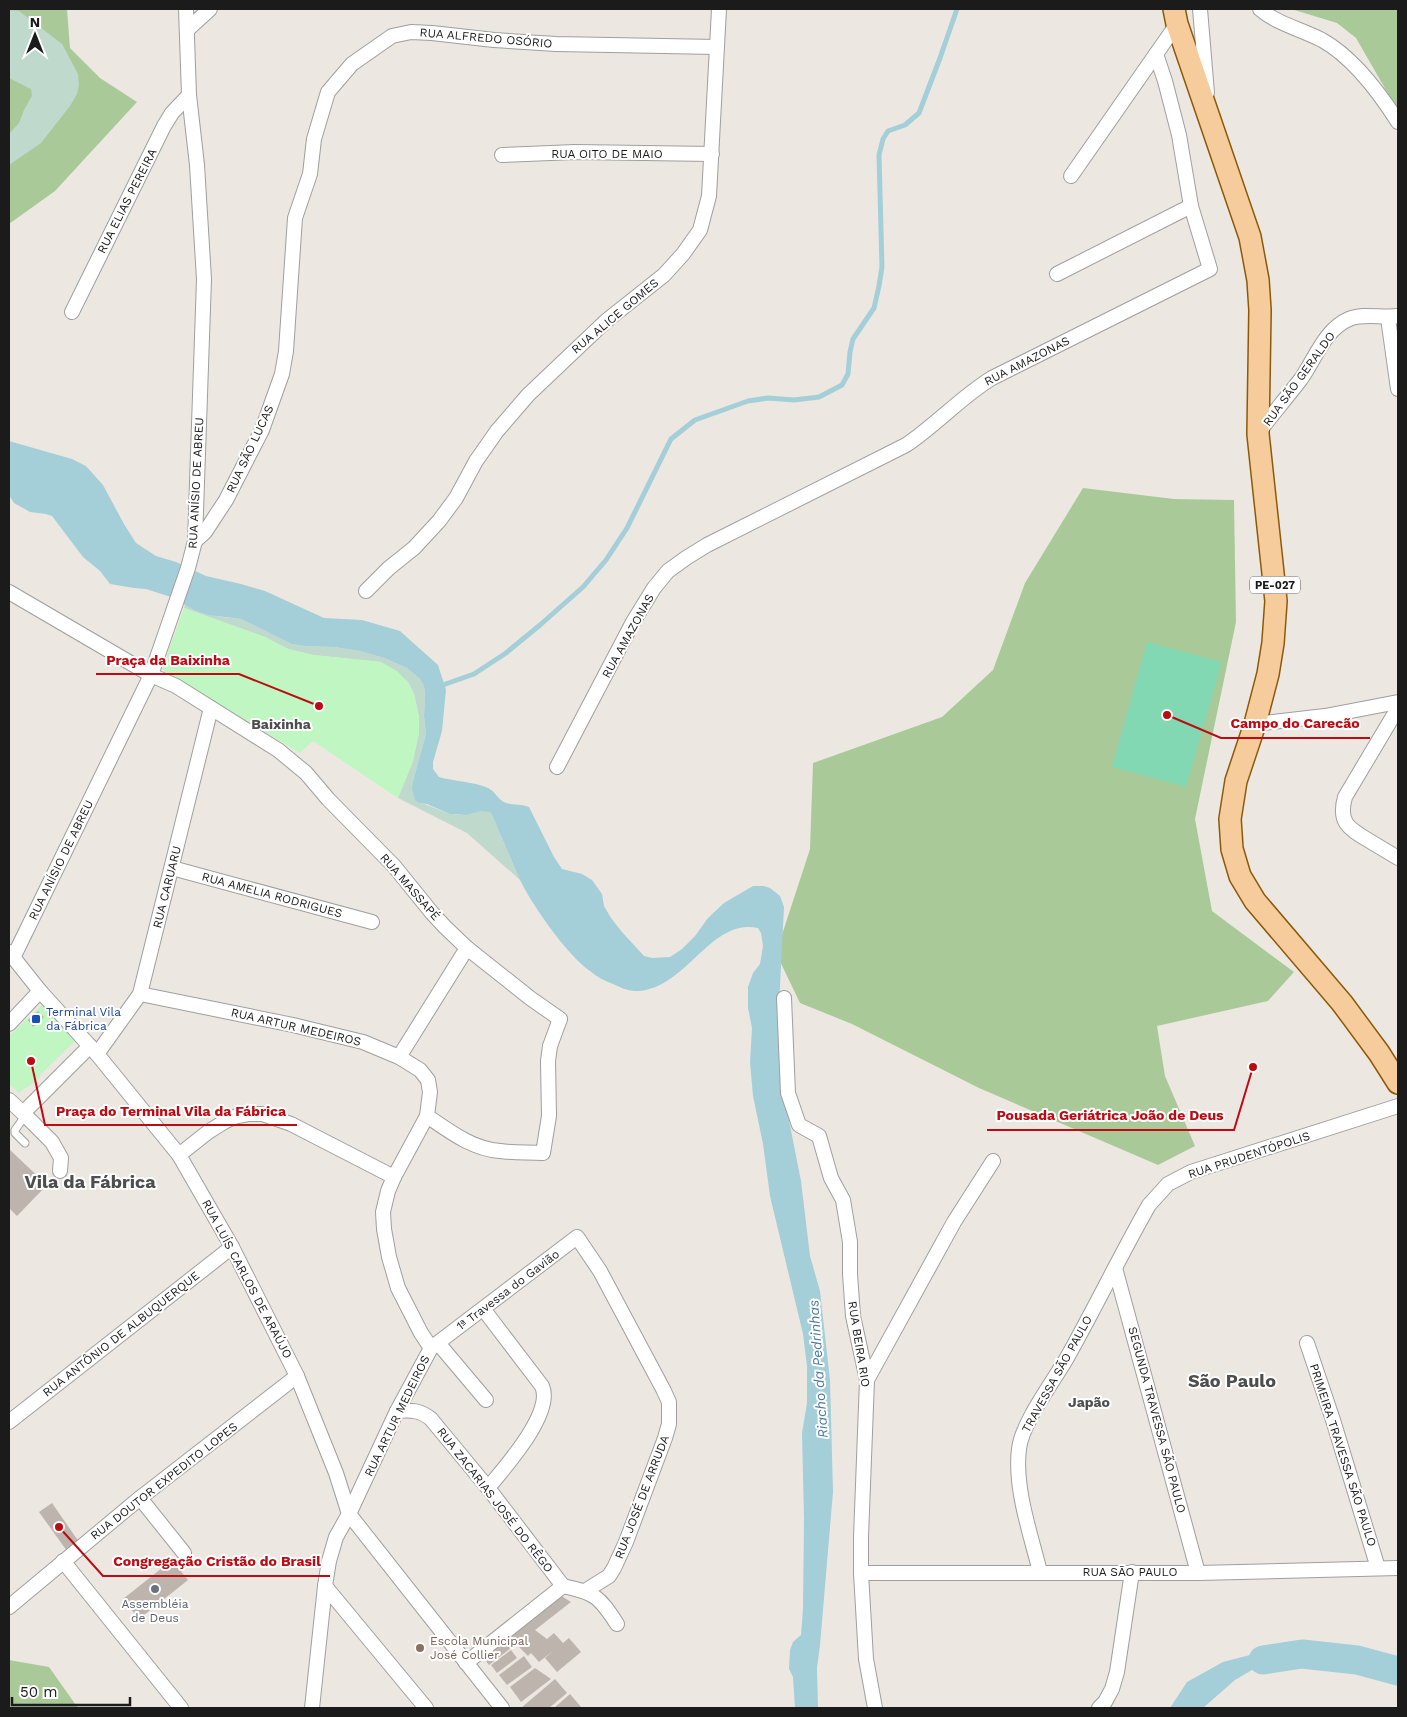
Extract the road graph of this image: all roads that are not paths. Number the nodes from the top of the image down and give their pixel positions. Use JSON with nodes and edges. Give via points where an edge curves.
{"nodes":[{"id":1,"x":186,"y":9,"type":"edge"},
{"id":2,"x":210,"y":9,"type":"edge"},
{"id":3,"x":719,"y":9,"type":"edge"},
{"id":4,"x":1200,"y":9,"type":"edge"},
{"id":5,"x":1260,"y":9,"type":"edge"},
{"id":6,"x":1176,"y":16,"type":"edge"},
{"id":7,"x":187,"y":30,"type":"junction"},
{"id":8,"x":717,"y":47,"type":"junction"},
{"id":9,"x":1156,"y":54,"type":"junction"},
{"id":10,"x":189,"y":95,"type":"junction"},
{"id":11,"x":1208,"y":118,"type":"junction"},
{"id":12,"x":1398,"y":122,"type":"edge"},
{"id":13,"x":712,"y":154,"type":"junction"},
{"id":14,"x":502,"y":155,"type":"dead end"},
{"id":15,"x":1071,"y":176,"type":"dead end"},
{"id":16,"x":1191,"y":206,"type":"junction"},
{"id":17,"x":294,"y":228,"type":"joint"},
{"id":18,"x":1057,"y":274,"type":"dead end"},
{"id":19,"x":72,"y":312,"type":"dead end"},
{"id":20,"x":1393,"y":317,"type":"edge"},
{"id":21,"x":1398,"y":389,"type":"edge"},
{"id":22,"x":1258,"y":434,"type":"junction"},
{"id":23,"x":193,"y":548,"type":"junction"},
{"id":24,"x":366,"y":591,"type":"dead end"},
{"id":25,"x":9,"y":592,"type":"edge"},
{"id":26,"x":151,"y":675,"type":"junction"},
{"id":27,"x":1398,"y":702,"type":"edge"},
{"id":28,"x":211,"y":708,"type":"junction"},
{"id":29,"x":1398,"y":708,"type":"edge"},
{"id":30,"x":1255,"y":724,"type":"junction"},
{"id":31,"x":557,"y":767,"type":"dead end"},
{"id":32,"x":1398,"y":858,"type":"edge"},
{"id":33,"x":172,"y":868,"type":"junction"},
{"id":34,"x":372,"y":922,"type":"dead end"},
{"id":35,"x":467,"y":948,"type":"junction"},
{"id":36,"x":11,"y":955,"type":"edge"},
{"id":37,"x":40,"y":991,"type":"junction"},
{"id":38,"x":140,"y":994,"type":"junction"},
{"id":39,"x":784,"y":998,"type":"dead end"},
{"id":40,"x":9,"y":1024,"type":"edge"},
{"id":41,"x":94,"y":1050,"type":"junction"},
{"id":42,"x":399,"y":1057,"type":"junction"},
{"id":43,"x":1398,"y":1083,"type":"edge"},
{"id":44,"x":9,"y":1100,"type":"edge"},
{"id":45,"x":1398,"y":1106,"type":"edge"},
{"id":46,"x":24,"y":1115,"type":"junction"},
{"id":47,"x":427,"y":1116,"type":"junction"},
{"id":48,"x":26,"y":1143,"type":"dead end"},
{"id":49,"x":179,"y":1155,"type":"junction"},
{"id":50,"x":993,"y":1161,"type":"dead end"},
{"id":51,"x":60,"y":1171,"type":"dead end"},
{"id":52,"x":394,"y":1177,"type":"junction"},
{"id":53,"x":578,"y":1237,"type":"joint"},
{"id":54,"x":232,"y":1247,"type":"junction"},
{"id":55,"x":1115,"y":1268,"type":"junction"},
{"id":56,"x":484,"y":1310,"type":"junction"},
{"id":57,"x":1307,"y":1343,"type":"dead end"},
{"id":58,"x":434,"y":1346,"type":"junction"},
{"id":59,"x":297,"y":1376,"type":"junction"},
{"id":60,"x":867,"y":1380,"type":"junction"},
{"id":61,"x":486,"y":1400,"type":"dead end"},
{"id":62,"x":397,"y":1411,"type":"junction"},
{"id":63,"x":9,"y":1422,"type":"edge"},
{"id":64,"x":488,"y":1488,"type":"junction"},
{"id":65,"x":140,"y":1498,"type":"junction"},
{"id":66,"x":349,"y":1514,"type":"junction"},
{"id":67,"x":184,"y":1553,"type":"dead end"},
{"id":68,"x":63,"y":1561,"type":"junction"},
{"id":69,"x":1378,"y":1568,"type":"junction"},
{"id":70,"x":1398,"y":1568,"type":"edge"},
{"id":71,"x":1040,"y":1572,"type":"junction"},
{"id":72,"x":1132,"y":1572,"type":"junction"},
{"id":73,"x":861,"y":1573,"type":"junction"},
{"id":74,"x":1198,"y":1573,"type":"junction"},
{"id":75,"x":326,"y":1586,"type":"junction"},
{"id":76,"x":563,"y":1586,"type":"junction"},
{"id":77,"x":585,"y":1591,"type":"junction"},
{"id":78,"x":9,"y":1607,"type":"edge"},
{"id":79,"x":617,"y":1624,"type":"dead end"},
{"id":80,"x":466,"y":1663,"type":"junction"},
{"id":81,"x":181,"y":1708,"type":"edge"},
{"id":82,"x":312,"y":1708,"type":"edge"},
{"id":83,"x":426,"y":1708,"type":"edge"},
{"id":84,"x":502,"y":1708,"type":"edge"},
{"id":85,"x":875,"y":1708,"type":"edge"},
{"id":86,"x":1099,"y":1708,"type":"edge"}],
"edges":[{"from":1,"to":7,"type":"street","name":"RUA ANÍSIO DE ABREU"},
{"from":2,"to":7,"type":"street"},
{"from":3,"to":8,"type":"street","name":"RUA ALICE GOMES"},
{"from":4,"to":11,"type":"street"},
{"from":5,"to":12,"type":"street","via":[[1275,20],[1302,30],[1336,50],[1362,74]]},
{"from":6,"to":9,"type":"street"},
{"from":6,"to":11,"type":"main road","number":"PE-027"},
{"from":7,"to":10,"type":"street","name":"RUA ANÍSIO DE ABREU"},
{"from":8,"to":13,"type":"street","name":"RUA ALICE GOMES"},
{"from":8,"to":17,"type":"street","name":"RUA ALFREDO OSÓRIO","via":[[556,44],[418,32],[392,36],[352,64],[328,92]]},
{"from":9,"to":15,"type":"street"},
{"from":9,"to":16,"type":"street","name":"RUA AMAZONAS","via":[[1179,135]]},
{"from":10,"to":19,"type":"street","name":"RUA ELIAS PEREIRA","via":[[172,112],[164,126]]},
{"from":10,"to":23,"type":"street","name":"RUA ANÍSIO DE ABREU","via":[[204,279]]},
{"from":11,"to":22,"type":"main road","number":"PE-027","via":[[1250,237],[1258,280]]},
{"from":13,"to":14,"type":"street","name":"RUA OITO DE MAIO","via":[[575,152]]},
{"from":13,"to":24,"type":"street","name":"RUA ALICE GOMES","via":[[709,196],[700,230],[682,254],[664,275],[606,321],[528,394],[497,431],[439,521]]},
{"from":16,"to":18,"type":"street"},
{"from":16,"to":31,"type":"street","name":"RUA AMAZONAS","via":[[1210,269],[992,378],[906,445],[707,545],[668,571],[633,622]]},
{"from":17,"to":23,"type":"street","name":"RUA SÃO LUCAS","via":[[282,374],[262,430],[230,494]]},
{"from":20,"to":21,"type":"street"},
{"from":20,"to":22,"type":"street","name":"RUA SÃO GERALDO","via":[[1361,317],[1340,324]]},
{"from":22,"to":30,"type":"main road","number":"PE-027","via":[[1276,601],[1268,674]]},
{"from":23,"to":26,"type":"street","name":"RUA ANÍSIO DE ABREU"},
{"from":25,"to":26,"type":"street"},
{"from":26,"to":28,"type":"street","name":"RUA MASSAPÉ"},
{"from":26,"to":36,"type":"street","name":"RUA ANÍSIO DE ABREU"},
{"from":27,"to":30,"type":"street","via":[[1325,716]]},
{"from":28,"to":33,"type":"street","name":"RUA CARUARU"},
{"from":28,"to":35,"type":"street","name":"RUA MASSAPÉ","via":[[278,750],[306,773]]},
{"from":29,"to":32,"type":"street","via":[[1342,807],[1343,818],[1350,829]]},
{"from":30,"to":43,"type":"main road","number":"PE-027","via":[[1236,781],[1230,819],[1232,849],[1240,876],[1254,901],[1342,1003]]},
{"from":33,"to":34,"type":"street","name":"RUA AMELIA RODRIGUES"},
{"from":33,"to":38,"type":"street","name":"RUA CARUARU"},
{"from":35,"to":42,"type":"street"},
{"from":35,"to":47,"type":"street","name":"RUA MASSAPÉ","via":[[560,1019],[548,1061],[549,1116],[543,1153],[484,1148],[457,1136]]},
{"from":36,"to":37,"type":"street","name":"RUA LUÍS CARLOS DE ARAÚJO"},
{"from":37,"to":40,"type":"street"},
{"from":37,"to":41,"type":"street","name":"RUA LUÍS CARLOS DE ARAÚJO"},
{"from":38,"to":41,"type":"street","name":"RUA CARUARU"},
{"from":38,"to":42,"type":"street","name":"RUA ARTUR MEDEIROS","via":[[334,1034]]},
{"from":39,"to":60,"type":"street","name":"RUA BEIRA RIO","via":[[788,1093],[799,1125],[819,1136],[831,1178],[844,1200],[850,1242],[853,1316]]},
{"from":41,"to":46,"type":"street","name":"RUA CARUARU"},
{"from":41,"to":49,"type":"street","name":"RUA LUÍS CARLOS DE ARAÚJO"},
{"from":42,"to":47,"type":"street","name":"RUA ARTUR MEDEIROS","via":[[420,1070],[428,1080],[430,1102]]},
{"from":44,"to":46,"type":"street"},
{"from":45,"to":55,"type":"street","name":"RUA PRUDENTÓPOLIS","via":[[1179,1177],[1160,1191],[1149,1205]]},
{"from":46,"to":48,"type":"lane","via":[[14,1130]]},
{"from":46,"to":51,"type":"street","via":[[52,1142],[61,1158]]},
{"from":47,"to":52,"type":"street","name":"RUA ARTUR MEDEIROS"},
{"from":49,"to":52,"type":"street","via":[[234,1117],[262,1114],[292,1124]]},
{"from":49,"to":54,"type":"street","name":"RUA LUÍS CARLOS DE ARAÚJO"},
{"from":50,"to":60,"type":"street","via":[[954,1222]]},
{"from":52,"to":58,"type":"street","name":"RUA ARTUR MEDEIROS","via":[[383,1212],[388,1257],[398,1288],[421,1333]]},
{"from":53,"to":56,"type":"street","name":"1ª Travessa do Gavião"},
{"from":53,"to":77,"type":"street","name":"RUA JOSÉ DE ARRUDA","via":[[600,1271],[663,1389],[670,1414],[665,1438],[614,1568],[609,1576]]},
{"from":54,"to":59,"type":"street","name":"RUA LUÍS CARLOS DE ARAÚJO"},
{"from":54,"to":63,"type":"street","name":"RUA ANTÔNIO DE ALBUQUERQUE"},
{"from":55,"to":71,"type":"street","name":"TRAVESSA SÃO PAULO","via":[[1024,1430],[1019,1449],[1022,1499]]},
{"from":55,"to":74,"type":"street","name":"SEGUNDA TRAVESSA SÃO PAULO"},
{"from":56,"to":58,"type":"street","name":"1ª Travessa do Gavião"},
{"from":56,"to":64,"type":"street","via":[[542,1386],[545,1398],[525,1441]]},
{"from":57,"to":69,"type":"street","name":"PRIMEIRA TRAVESSA SÃO PAULO","via":[[1334,1420]]},
{"from":58,"to":61,"type":"street"},
{"from":58,"to":62,"type":"street","name":"RUA ARTUR MEDEIROS"},
{"from":59,"to":65,"type":"street","name":"RUA DOUTOR EXPEDITO LOPES"},
{"from":59,"to":66,"type":"street","name":"RUA LUÍS CARLOS DE ARAÚJO"},
{"from":60,"to":73,"type":"street","name":"RUA BEIRA RIO"},
{"from":62,"to":64,"type":"street","name":"RUA ZACARIAS JOSÉ DO RÊGO","via":[[414,1410],[431,1418]]},
{"from":62,"to":66,"type":"street","name":"RUA ARTUR MEDEIROS"},
{"from":64,"to":76,"type":"street","name":"RUA ZACARIAS JOSÉ DO RÊGO"},
{"from":65,"to":67,"type":"street"},
{"from":65,"to":68,"type":"street","name":"RUA DOUTOR EXPEDITO LOPES"},
{"from":66,"to":75,"type":"street","name":"RUA ARTUR MEDEIROS","via":[[336,1537]]},
{"from":66,"to":80,"type":"street"},
{"from":68,"to":78,"type":"street","name":"RUA DOUTOR EXPEDITO LOPES"},
{"from":68,"to":81,"type":"street"},
{"from":69,"to":70,"type":"street","name":"RUA SÃO PAULO"},
{"from":69,"to":74,"type":"street","name":"RUA SÃO PAULO"},
{"from":71,"to":72,"type":"street","name":"RUA SÃO PAULO"},
{"from":71,"to":73,"type":"street","name":"RUA SÃO PAULO"},
{"from":72,"to":74,"type":"street","name":"RUA SÃO PAULO"},
{"from":72,"to":86,"type":"street","via":[[1117,1672],[1112,1689]]},
{"from":73,"to":85,"type":"street","name":"RUA BEIRA RIO","via":[[866,1659]]},
{"from":75,"to":82,"type":"street","name":"RUA ARTUR MEDEIROS"},
{"from":75,"to":83,"type":"street"},
{"from":76,"to":77,"type":"street"},
{"from":76,"to":80,"type":"street"},
{"from":77,"to":79,"type":"street","via":[[598,1597]]},
{"from":80,"to":84,"type":"street"}]}
